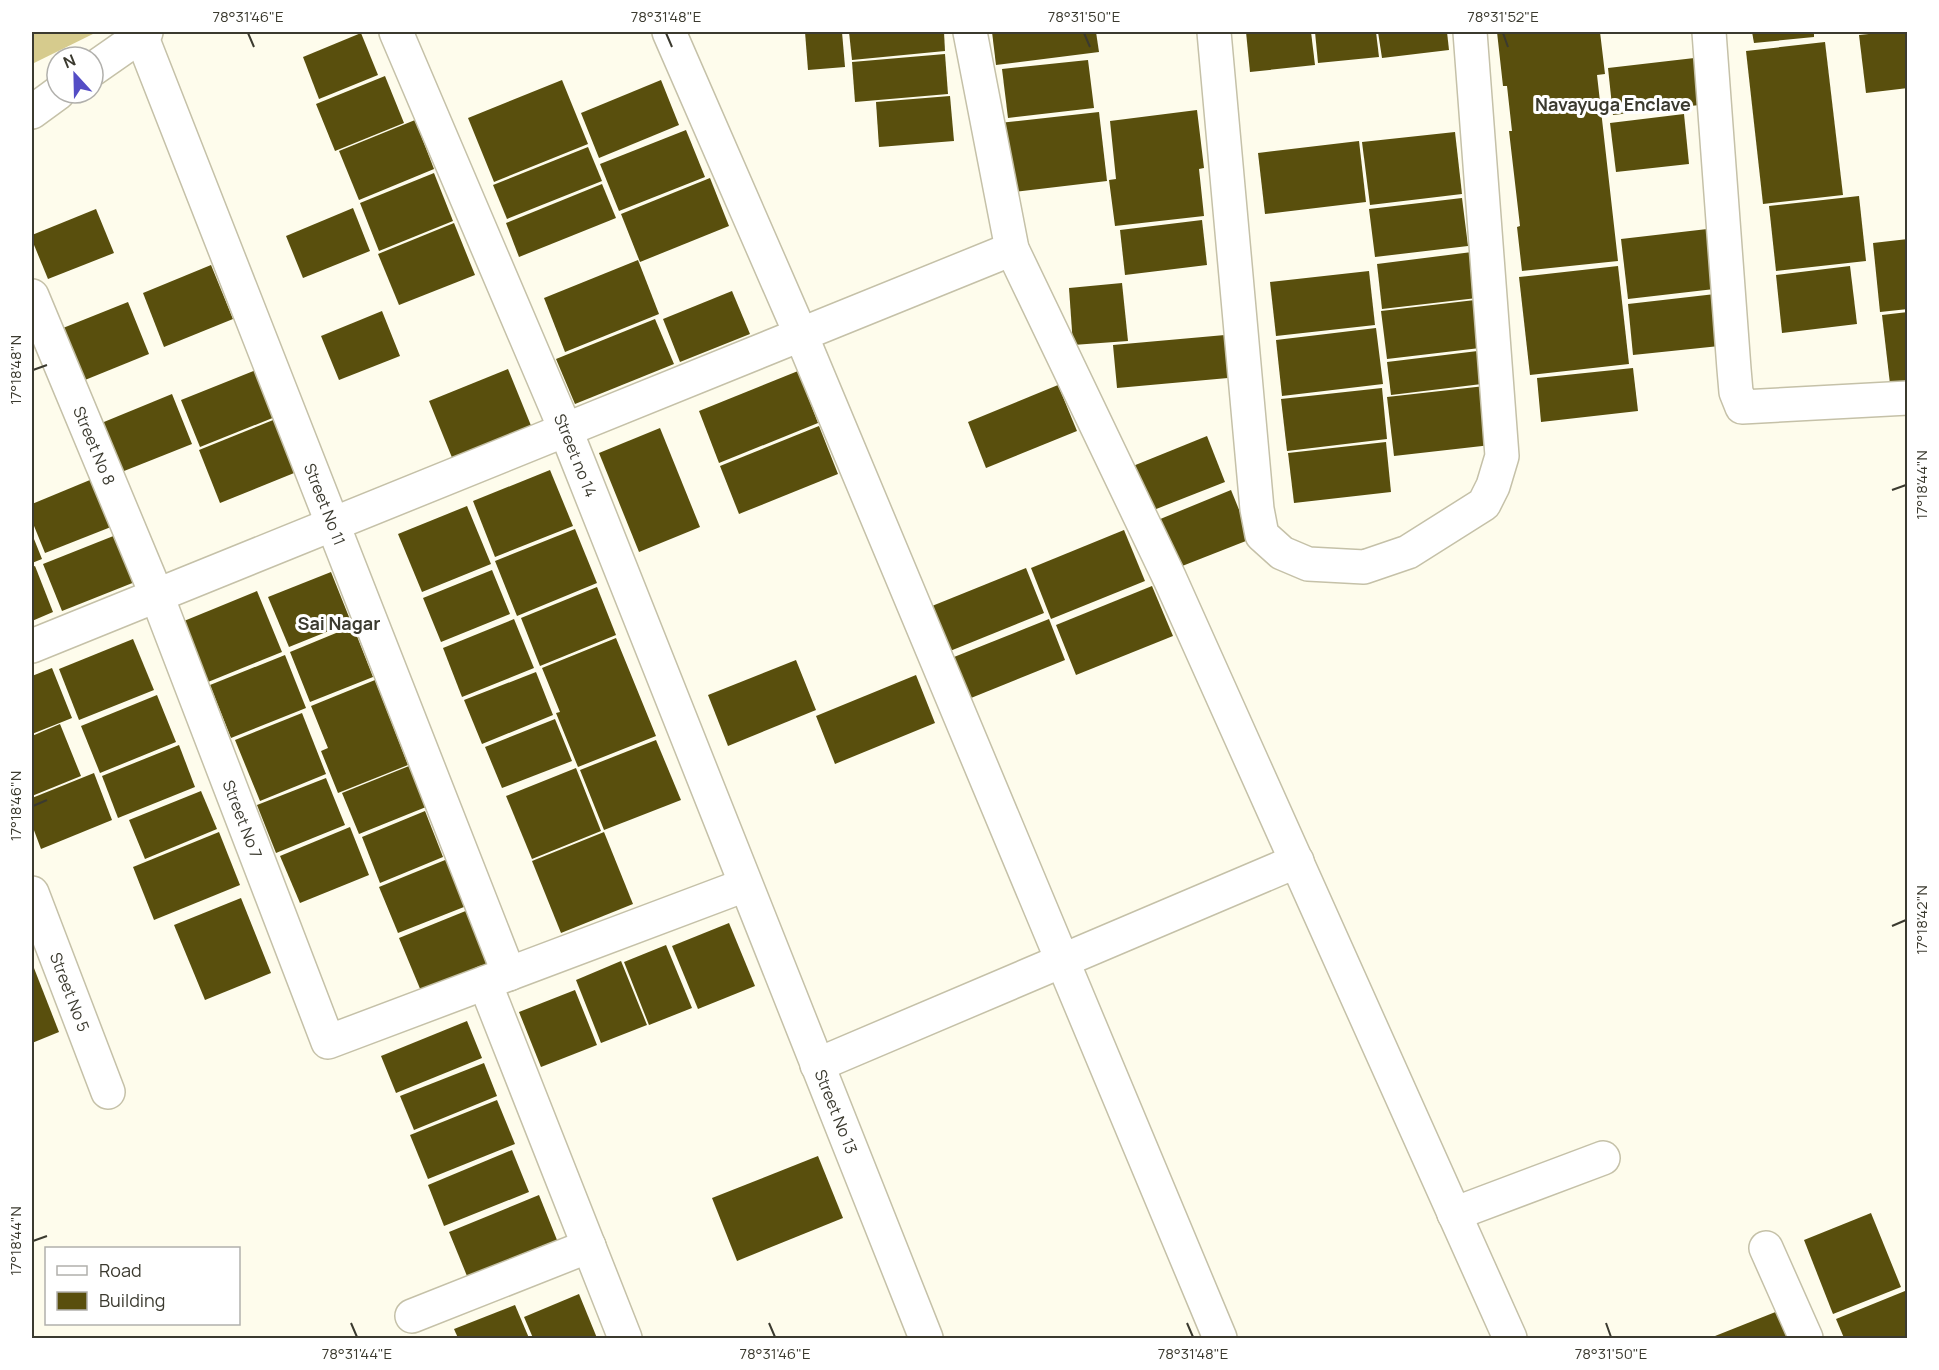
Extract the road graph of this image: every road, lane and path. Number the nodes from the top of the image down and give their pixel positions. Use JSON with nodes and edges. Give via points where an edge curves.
{"nodes":[{"id":1,"x":396,"y":32,"type":"edge"},
{"id":2,"x":669,"y":32,"type":"edge"},
{"id":3,"x":970,"y":32,"type":"edge"},
{"id":4,"x":1214,"y":32,"type":"edge"},
{"id":5,"x":1470,"y":32,"type":"edge"},
{"id":6,"x":1709,"y":32,"type":"edge"},
{"id":7,"x":144,"y":33,"type":"edge"},
{"id":8,"x":105,"y":61,"type":"edge"},
{"id":9,"x":45,"y":102,"type":"edge"},
{"id":10,"x":32,"y":112,"type":"edge"},
{"id":11,"x":1012,"y":249,"type":"junction"},
{"id":12,"x":32,"y":296,"type":"edge"},
{"id":13,"x":801,"y":335,"type":"junction"},
{"id":14,"x":1908,"y":398,"type":"edge"},
{"id":15,"x":566,"y":431,"type":"junction"},
{"id":16,"x":333,"y":525,"type":"junction"},
{"id":17,"x":157,"y":596,"type":"junction"},
{"id":18,"x":32,"y":646,"type":"edge"},
{"id":19,"x":1297,"y":861,"type":"junction"},
{"id":20,"x":745,"y":885,"type":"junction"},
{"id":21,"x":32,"y":893,"type":"edge"},
{"id":22,"x":1063,"y":960,"type":"junction"},
{"id":23,"x":497,"y":978,"type":"junction"},
{"id":24,"x":817,"y":1065,"type":"junction"},
{"id":25,"x":108,"y":1092,"type":"dead end"},
{"id":26,"x":1603,"y":1158,"type":"dead end"},
{"id":27,"x":1454,"y":1214,"type":"junction"},
{"id":28,"x":589,"y":1246,"type":"junction"},
{"id":29,"x":1766,"y":1248,"type":"dead end"},
{"id":30,"x":412,"y":1316,"type":"dead end"},
{"id":31,"x":625,"y":1338,"type":"edge"},
{"id":32,"x":926,"y":1338,"type":"edge"},
{"id":33,"x":1220,"y":1338,"type":"edge"},
{"id":34,"x":1510,"y":1338,"type":"edge"},
{"id":35,"x":1806,"y":1338,"type":"edge"}],
"edges":[{"from":1,"to":15,"type":"street","name":"Street no 14"},
{"from":2,"to":13,"type":"street"},
{"from":3,"to":11,"type":"street"},
{"from":4,"to":5,"type":"street","via":[[1262,535],[1282,553],[1308,564],[1364,567],[1408,552],[1484,504],[1502,456]]},
{"from":6,"to":14,"type":"street","via":[[1736,392],[1742,407]]},
{"from":7,"to":8,"type":"street"},
{"from":7,"to":16,"type":"street","name":"Street No 11"},
{"from":9,"to":10,"type":"street"},
{"from":11,"to":13,"type":"street"},
{"from":11,"to":19,"type":"street","via":[[1170,579]]},
{"from":12,"to":17,"type":"street","name":"Street No 8"},
{"from":13,"to":15,"type":"street"},
{"from":13,"to":22,"type":"street"},
{"from":15,"to":16,"type":"street"},
{"from":15,"to":20,"type":"street","name":"Street no 14"},
{"from":16,"to":17,"type":"street"},
{"from":16,"to":23,"type":"street","name":"Street No 11"},
{"from":17,"to":18,"type":"street"},
{"from":17,"to":23,"type":"street","name":"Street No 7","via":[[328,1042]]},
{"from":19,"to":22,"type":"street"},
{"from":19,"to":27,"type":"street"},
{"from":20,"to":23,"type":"street"},
{"from":20,"to":24,"type":"street","name":"Street No 13"},
{"from":21,"to":25,"type":"street","name":"Street No 5"},
{"from":22,"to":24,"type":"street"},
{"from":22,"to":33,"type":"street"},
{"from":23,"to":28,"type":"street","name":"Street No 11"},
{"from":24,"to":32,"type":"street","name":"Street No 13"},
{"from":26,"to":27,"type":"street"},
{"from":27,"to":34,"type":"street"},
{"from":28,"to":30,"type":"street"},
{"from":28,"to":31,"type":"street","name":"Street No 11"},
{"from":29,"to":35,"type":"street"}]}
